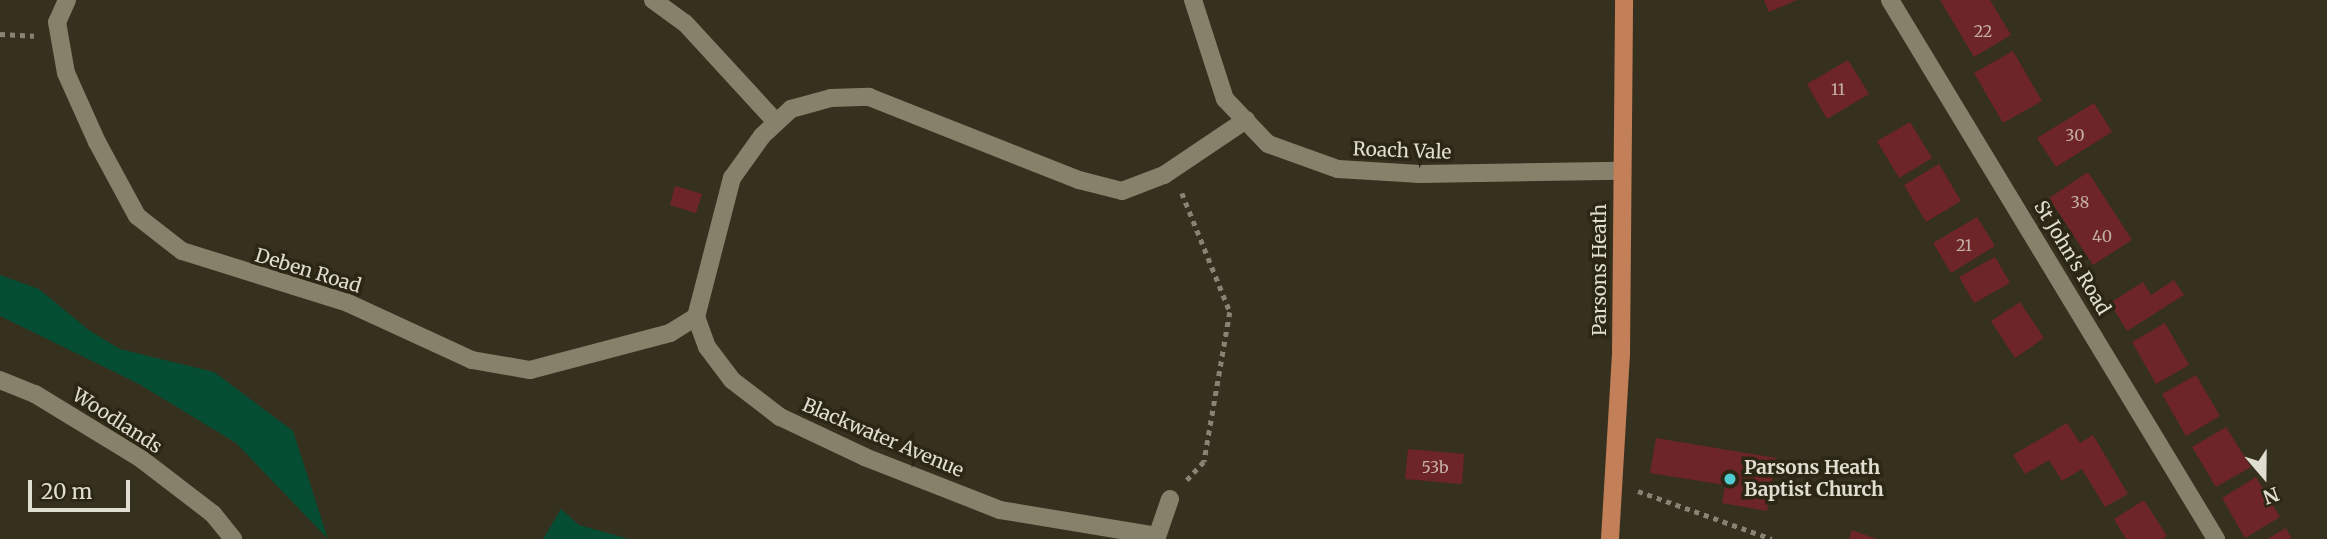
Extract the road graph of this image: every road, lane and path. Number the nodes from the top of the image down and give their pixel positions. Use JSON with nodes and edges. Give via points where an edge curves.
{"nodes":[{"id":1,"x":67,"y":0,"type":"edge"},
{"id":2,"x":653,"y":0,"type":"edge"},
{"id":3,"x":1194,"y":0,"type":"edge"},
{"id":4,"x":1624,"y":0,"type":"edge"},
{"id":5,"x":1890,"y":0,"type":"edge"},
{"id":6,"x":0,"y":34,"type":"edge"},
{"id":7,"x":60,"y":38,"type":"junction"},
{"id":8,"x":1246,"y":120,"type":"junction"},
{"id":9,"x":776,"y":122,"type":"junction"},
{"id":10,"x":1173,"y":169,"type":"junction"},
{"id":11,"x":1620,"y":171,"type":"junction"},
{"id":12,"x":696,"y":317,"type":"junction"},
{"id":13,"x":0,"y":380,"type":"edge"},
{"id":14,"x":1617,"y":485,"type":"junction"},
{"id":15,"x":1170,"y":499,"type":"joint"},
{"id":16,"x":233,"y":539,"type":"edge"},
{"id":17,"x":1610,"y":539,"type":"edge"},
{"id":18,"x":1772,"y":539,"type":"edge"},
{"id":19,"x":2216,"y":539,"type":"edge"}],
"edges":[{"from":1,"to":7,"type":"street","name":"Deben Road","via":[[57,22]]},
{"from":2,"to":9,"type":"street","via":[[685,23]]},
{"from":3,"to":8,"type":"street","name":"Roach Vale","via":[[1225,99]]},
{"from":4,"to":11,"type":"main road","name":"Parsons Heath"},
{"from":5,"to":19,"type":"street","name":"St John's Road"},
{"from":6,"to":7,"type":"path"},
{"from":7,"to":12,"type":"street","name":"Deben Road","via":[[66,73],[137,216],[182,251],[348,303],[472,360],[530,370],[670,333]]},
{"from":8,"to":10,"type":"street"},
{"from":8,"to":11,"type":"street","name":"Roach Vale","via":[[1268,144],[1338,169],[1420,174]]},
{"from":9,"to":10,"type":"street","via":[[791,110],[831,98],[869,97],[1079,180],[1122,191]]},
{"from":9,"to":12,"type":"street","via":[[733,178]]},
{"from":10,"to":15,"type":"path","via":[[1230,312],[1204,462]]},
{"from":11,"to":14,"type":"main road","name":"Parsons Heath"},
{"from":12,"to":15,"type":"street","name":"Blackwater Avenue","via":[[707,347],[732,380],[780,417],[865,457],[1000,509],[1157,536]]},
{"from":13,"to":16,"type":"street","name":"Woodlands","via":[[35,394],[140,458],[213,514]]},
{"from":14,"to":17,"type":"main road","name":"Parsons Heath"},
{"from":14,"to":18,"type":"path","via":[[1730,520]]}]}
